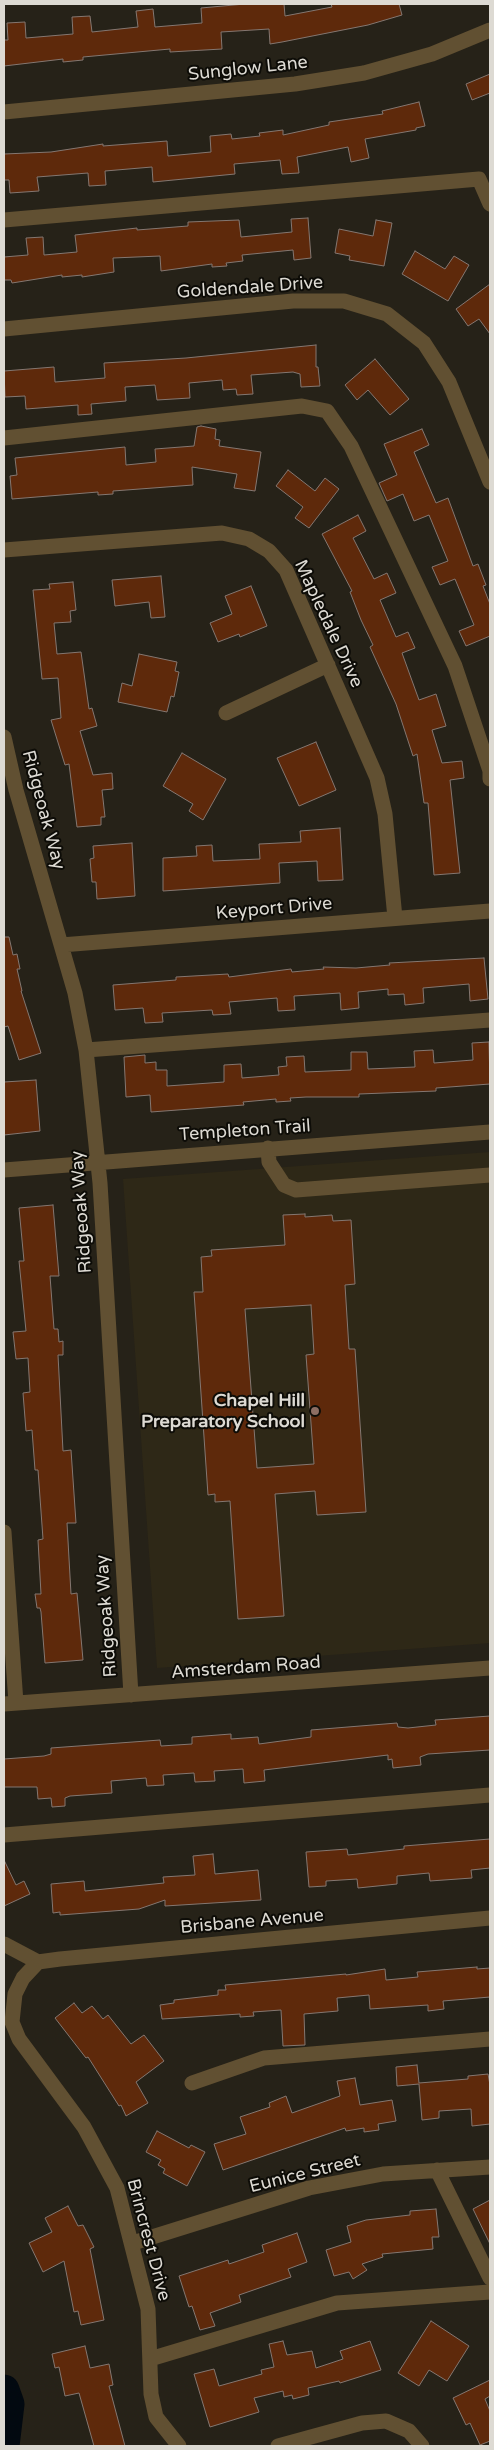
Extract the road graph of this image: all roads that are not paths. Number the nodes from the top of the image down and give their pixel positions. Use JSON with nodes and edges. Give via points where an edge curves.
{"nodes":[{"id":1,"x":490,"y":30,"type":"edge"},
{"id":2,"x":4,"y":112,"type":"edge"},
{"id":3,"x":490,"y":204,"type":"edge"},
{"id":4,"x":4,"y":220,"type":"edge"},
{"id":5,"x":4,"y":329,"type":"edge"},
{"id":6,"x":4,"y":438,"type":"edge"},
{"id":7,"x":490,"y":482,"type":"edge"},
{"id":8,"x":4,"y":550,"type":"edge"},
{"id":9,"x":328,"y":665,"type":"junction"},
{"id":10,"x":226,"y":713,"type":"dead end"},
{"id":11,"x":4,"y":737,"type":"edge"},
{"id":12,"x":490,"y":779,"type":"edge"},
{"id":13,"x":490,"y":910,"type":"edge"},
{"id":14,"x":395,"y":918,"type":"junction"},
{"id":15,"x":61,"y":945,"type":"junction"},
{"id":16,"x":490,"y":1020,"type":"edge"},
{"id":17,"x":86,"y":1050,"type":"junction"},
{"id":18,"x":490,"y":1132,"type":"edge"},
{"id":19,"x":268,"y":1148,"type":"junction"},
{"id":20,"x":98,"y":1162,"type":"junction"},
{"id":21,"x":4,"y":1170,"type":"edge"},
{"id":22,"x":490,"y":1175,"type":"edge"},
{"id":23,"x":4,"y":1532,"type":"edge"},
{"id":24,"x":490,"y":1668,"type":"edge"},
{"id":25,"x":131,"y":1695,"type":"junction"},
{"id":26,"x":10,"y":1704,"type":"edge"},
{"id":27,"x":490,"y":1796,"type":"edge"},
{"id":28,"x":4,"y":1835,"type":"edge"},
{"id":29,"x":490,"y":1918,"type":"edge"},
{"id":30,"x":4,"y":1944,"type":"edge"},
{"id":31,"x":38,"y":1962,"type":"junction"},
{"id":32,"x":9,"y":2004,"type":"edge"},
{"id":33,"x":490,"y":2039,"type":"edge"},
{"id":34,"x":192,"y":2083,"type":"dead end"},
{"id":35,"x":490,"y":2167,"type":"edge"},
{"id":36,"x":437,"y":2170,"type":"junction"},
{"id":37,"x":133,"y":2243,"type":"junction"},
{"id":38,"x":490,"y":2278,"type":"edge"},
{"id":39,"x":490,"y":2292,"type":"edge"},
{"id":40,"x":150,"y":2359,"type":"junction"},
{"id":41,"x":179,"y":2446,"type":"edge"},
{"id":42,"x":278,"y":2446,"type":"edge"},
{"id":43,"x":422,"y":2446,"type":"edge"}],
"edges":[{"from":1,"to":2,"type":"street","name":"Sunglow Lane","via":[[432,54],[364,72],[295,84]]},
{"from":3,"to":4,"type":"street","via":[[479,179]]},
{"from":5,"to":7,"type":"street","name":"Goldendale Drive","via":[[293,302],[344,301],[387,314],[424,343],[449,382]]},
{"from":6,"to":12,"type":"street","via":[[302,406],[327,412],[351,446],[455,666]]},
{"from":8,"to":9,"type":"street","name":"Mapledale Drive","via":[[222,533],[249,539],[269,551],[286,570]]},
{"from":9,"to":10,"type":"street"},
{"from":9,"to":14,"type":"street","name":"Mapledale Drive","via":[[377,778],[385,814]]},
{"from":11,"to":15,"type":"street","name":"Ridgeoak Way"},
{"from":13,"to":14,"type":"street","name":"Keyport Drive"},
{"from":14,"to":15,"type":"street","name":"Keyport Drive"},
{"from":15,"to":17,"type":"street","name":"Ridgeoak Way","via":[[75,993]]},
{"from":16,"to":17,"type":"street"},
{"from":17,"to":20,"type":"street","name":"Ridgeoak Way"},
{"from":18,"to":19,"type":"street","name":"Templeton Trail"},
{"from":19,"to":20,"type":"street","name":"Templeton Trail"},
{"from":19,"to":22,"type":"street","via":[[269,1162],[284,1185],[296,1190]]},
{"from":20,"to":21,"type":"street","name":"Templeton Trail"},
{"from":20,"to":25,"type":"street","name":"Ridgeoak Way"},
{"from":23,"to":26,"type":"street"},
{"from":24,"to":25,"type":"street","name":"Amsterdam Road"},
{"from":25,"to":26,"type":"street","name":"Amsterdam Road"},
{"from":27,"to":28,"type":"street"},
{"from":29,"to":31,"type":"street","name":"Brisbane Avenue"},
{"from":30,"to":31,"type":"street"},
{"from":31,"to":32,"type":"street","name":"Brincrest Drive","via":[[23,1978]]},
{"from":32,"to":37,"type":"street","name":"Brincrest Drive","via":[[19,2039],[84,2127],[117,2188]]},
{"from":33,"to":34,"type":"street","via":[[264,2058]]},
{"from":35,"to":36,"type":"street","name":"Eunice Street"},
{"from":36,"to":37,"type":"street","name":"Eunice Street","via":[[383,2174],[309,2188]]},
{"from":36,"to":38,"type":"street"},
{"from":37,"to":40,"type":"street","name":"Brincrest Drive","via":[[148,2309]]},
{"from":39,"to":40,"type":"street","via":[[337,2303]]},
{"from":40,"to":41,"type":"street","name":"Brincrest Drive","via":[[151,2394],[156,2417]]},
{"from":42,"to":43,"type":"street","via":[[362,2423],[386,2420],[409,2431]]}]}
